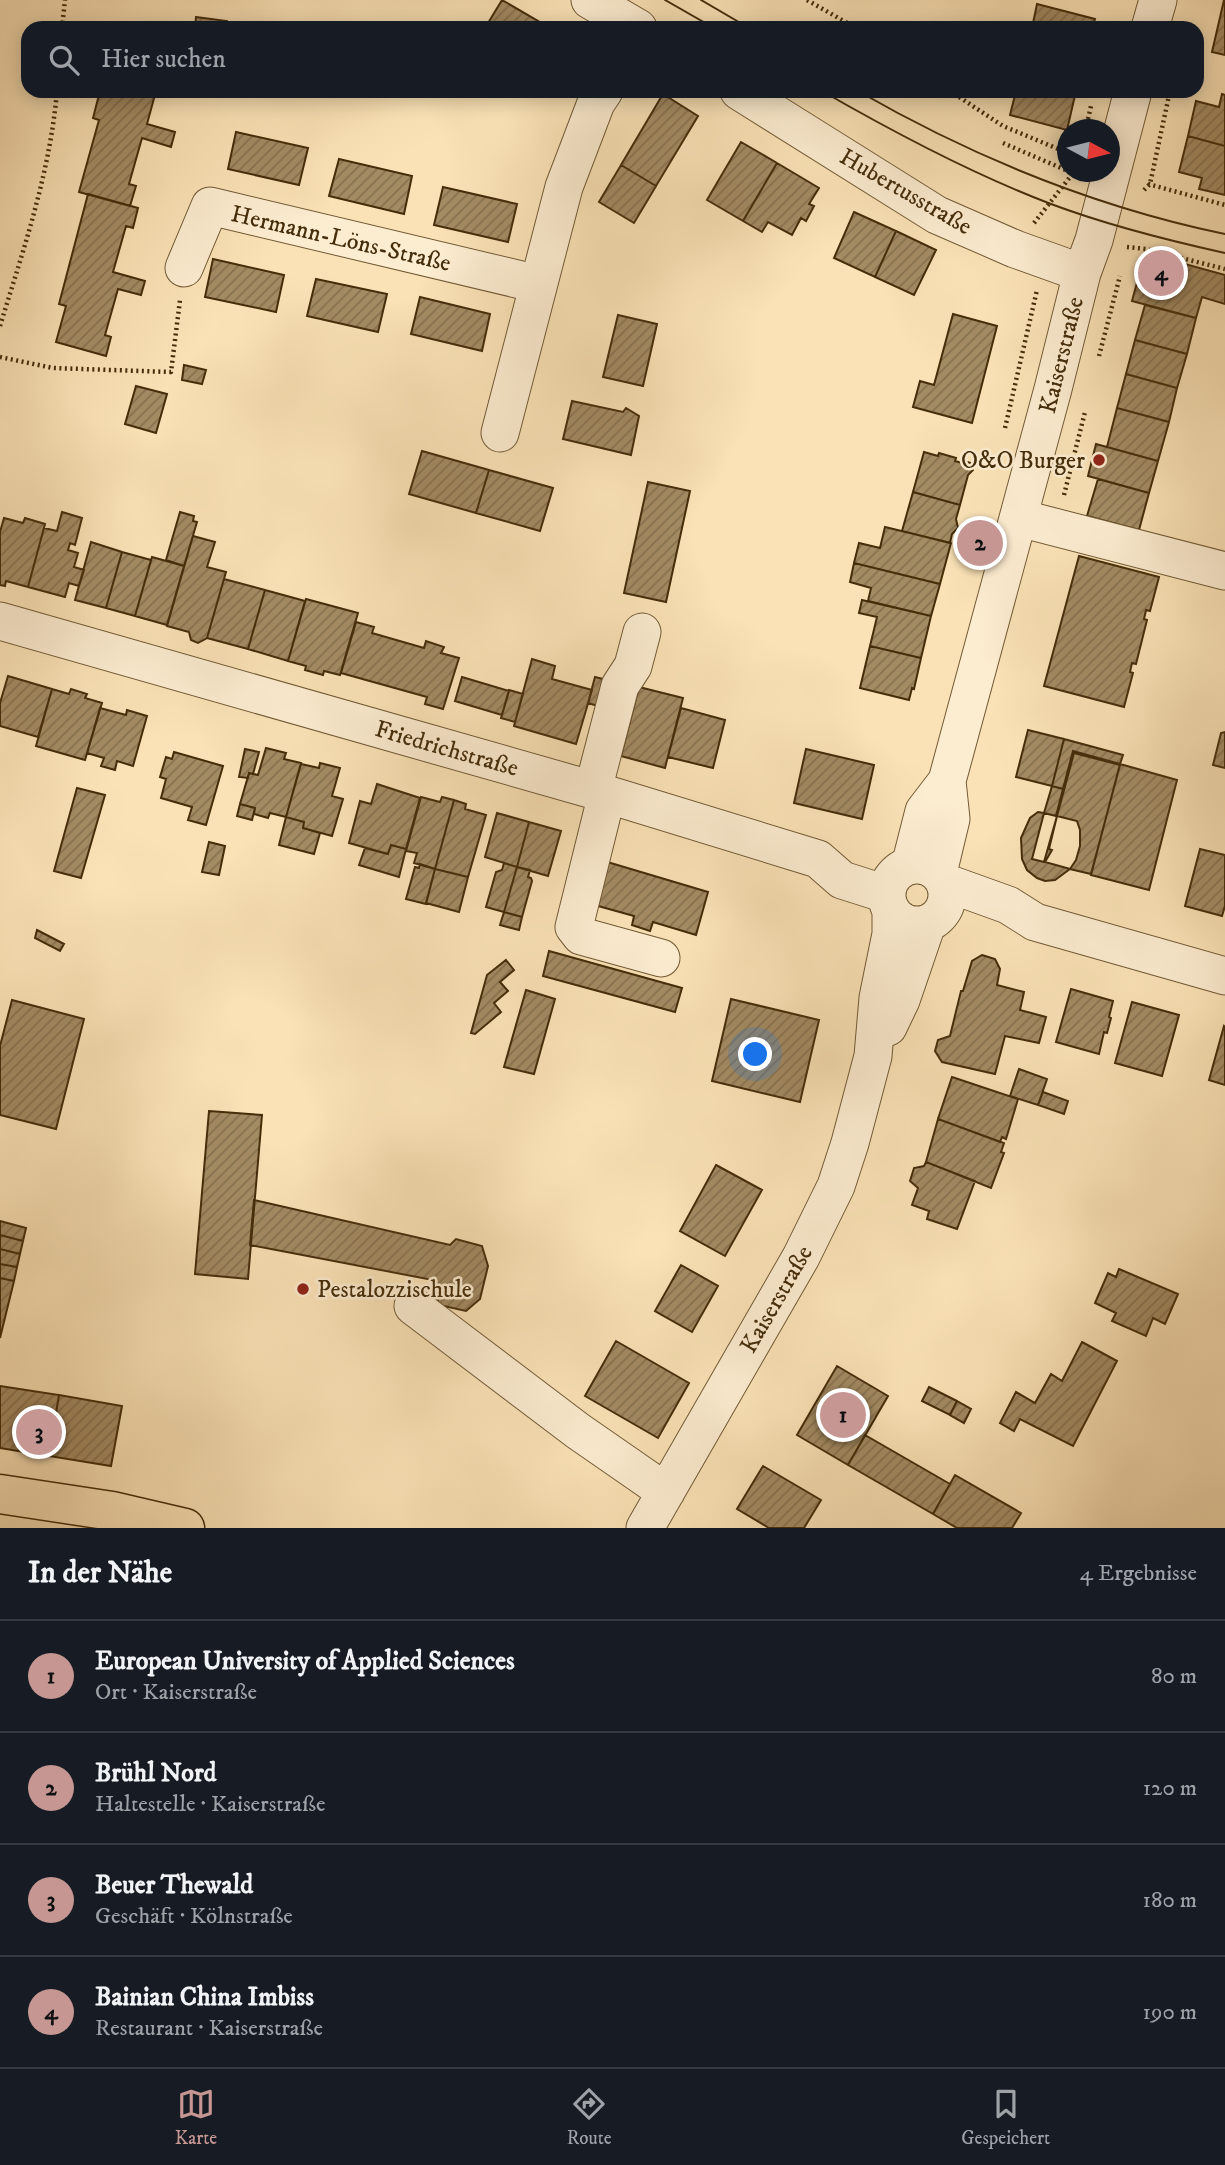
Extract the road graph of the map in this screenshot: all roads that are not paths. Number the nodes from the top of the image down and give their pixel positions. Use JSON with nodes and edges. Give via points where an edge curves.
{"nodes":[{"id":1,"x":590,"y":0,"type":"edge"},
{"id":2,"x":1158,"y":0,"type":"edge"},
{"id":3,"x":626,"y":21,"type":"edge"},
{"id":4,"x":1152,"y":21,"type":"edge"},
{"id":5,"x":599,"y":98,"type":"edge"},
{"id":6,"x":750,"y":98,"type":"edge"},
{"id":7,"x":1131,"y":98,"type":"edge"},
{"id":8,"x":184,"y":268,"type":"road end"},
{"id":9,"x":1082,"y":273,"type":"junction"},
{"id":10,"x":538,"y":284,"type":"junction"},
{"id":11,"x":500,"y":433,"type":"dead end"},
{"id":12,"x":1019,"y":518,"type":"junction"},
{"id":13,"x":1225,"y":571,"type":"edge"},
{"id":14,"x":0,"y":621,"type":"edge"},
{"id":15,"x":642,"y":632,"type":"dead end"},
{"id":16,"x":600,"y":792,"type":"junction"},
{"id":17,"x":930,"y":874,"type":"junction"},
{"id":18,"x":889,"y":904,"type":"junction"},
{"id":19,"x":931,"y":921,"type":"junction"},
{"id":20,"x":1035,"y":922,"type":"junction"},
{"id":21,"x":661,"y":958,"type":"dead end"},
{"id":22,"x":1225,"y":976,"type":"edge"},
{"id":23,"x":873,"y":1056,"type":"junction"},
{"id":24,"x":413,"y":1306,"type":"dead end"},
{"id":25,"x":666,"y":1492,"type":"junction"},
{"id":26,"x":0,"y":1494,"type":"edge"},
{"id":27,"x":185,"y":1528,"type":"edge"},
{"id":28,"x":645,"y":1528,"type":"edge"}],
"edges":[{"from":1,"to":3,"type":"street"},
{"from":2,"to":4,"type":"street"},
{"from":5,"to":10,"type":"street","via":[[564,187]]},
{"from":6,"to":9,"type":"street","name":"Hubertusstraße","via":[[937,215]]},
{"from":7,"to":9,"type":"street","name":"Kaiserstraße"},
{"from":8,"to":10,"type":"street","name":"Hermann-Löns-Straße","via":[[210,206]]},
{"from":9,"to":12,"type":"street","name":"Kaiserstraße"},
{"from":10,"to":11,"type":"street"},
{"from":12,"to":13,"type":"street"},
{"from":12,"to":17,"type":"street","name":"Kaiserstraße","via":[[947,781],[924,811]]},
{"from":14,"to":16,"type":"street","name":"Friedrichstraße"},
{"from":15,"to":16,"type":"street","via":[[633,666],[620,686]]},
{"from":16,"to":18,"type":"street","name":"Friedrichstraße","via":[[818,859],[842,880]]},
{"from":16,"to":21,"type":"street","via":[[575,926],[580,936]]},
{"from":17,"to":18,"type":"street","via":[[893,876]]},
{"from":17,"to":19,"type":"street","via":[[947,891],[943,911]]},
{"from":17,"to":20,"type":"street","via":[[1008,905]]},
{"from":18,"to":19,"type":"street","via":[[907,925]]},
{"from":18,"to":23,"type":"street","name":"Kaiserstraße","via":[[891,934],[878,998]]},
{"from":19,"to":20,"type":"street"},
{"from":19,"to":23,"type":"street","name":"Kaiserstraße","via":[[901,1000]]},
{"from":20,"to":22,"type":"street"},
{"from":23,"to":25,"type":"street","name":"Kaiserstraße","via":[[850,1143],[822,1218]]},
{"from":24,"to":25,"type":"street"},
{"from":25,"to":28,"type":"street","name":"Kaiserstraße"},
{"from":26,"to":27,"type":"main road"}]}
